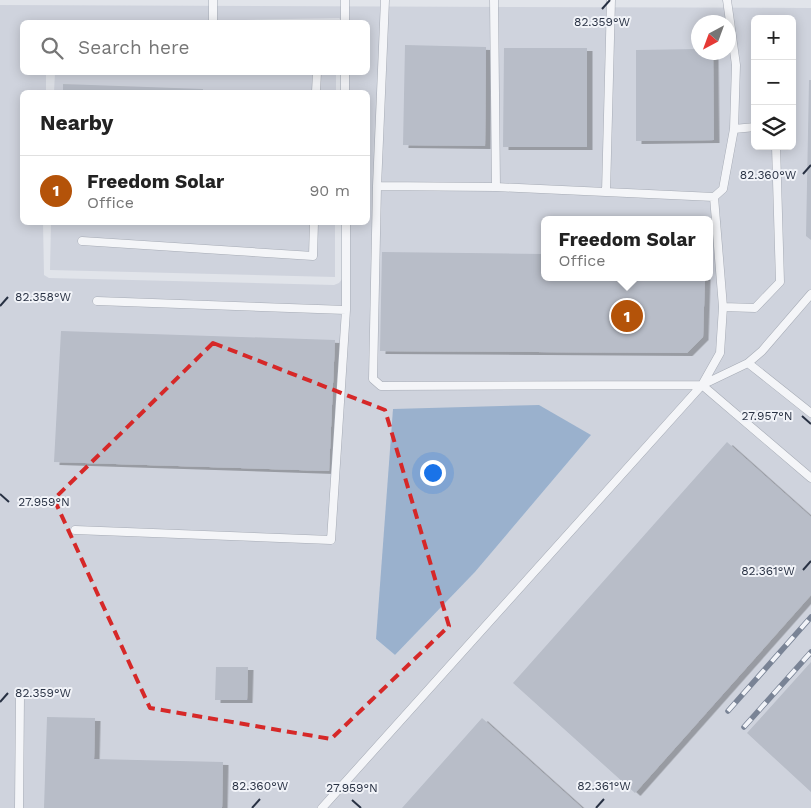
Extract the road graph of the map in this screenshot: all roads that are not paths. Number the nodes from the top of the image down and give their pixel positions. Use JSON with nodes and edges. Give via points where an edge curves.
{"nodes":[{"id":1,"x":213,"y":0,"type":"edge"},
{"id":2,"x":345,"y":0,"type":"edge"},
{"id":3,"x":385,"y":0,"type":"edge"},
{"id":4,"x":494,"y":0,"type":"edge"},
{"id":5,"x":611,"y":0,"type":"edge"},
{"id":6,"x":727,"y":0,"type":"edge"},
{"id":7,"x":213,"y":20,"type":"edge"},
{"id":8,"x":345,"y":20,"type":"edge"},
{"id":9,"x":317,"y":75,"type":"edge"},
{"id":10,"x":345,"y":75,"type":"edge"},
{"id":11,"x":316,"y":90,"type":"edge"},
{"id":12,"x":346,"y":90,"type":"edge"},
{"id":13,"x":751,"y":128,"type":"edge"},
{"id":14,"x":734,"y":129,"type":"junction"},
{"id":15,"x":776,"y":150,"type":"edge"},
{"id":16,"x":377,"y":186,"type":"junction"},
{"id":17,"x":496,"y":187,"type":"junction"},
{"id":18,"x":606,"y":192,"type":"junction"},
{"id":19,"x":714,"y":198,"type":"junction"},
{"id":20,"x":314,"y":225,"type":"edge"},
{"id":21,"x":346,"y":225,"type":"edge"},
{"id":22,"x":82,"y":241,"type":"dead end"},
{"id":23,"x":811,"y":294,"type":"edge"},
{"id":24,"x":97,"y":301,"type":"dead end"},
{"id":25,"x":723,"y":307,"type":"junction"},
{"id":26,"x":346,"y":310,"type":"junction"},
{"id":27,"x":748,"y":363,"type":"junction"},
{"id":28,"x":702,"y":385,"type":"junction"},
{"id":29,"x":811,"y":413,"type":"edge"},
{"id":30,"x":811,"y":478,"type":"edge"},
{"id":31,"x":75,"y":530,"type":"dead end"},
{"id":32,"x":20,"y":696,"type":"dead end"},
{"id":33,"x":18,"y":808,"type":"edge"},
{"id":34,"x":322,"y":808,"type":"edge"}],
"edges":[{"from":1,"to":7,"type":"lane"},
{"from":2,"to":8,"type":"lane"},
{"from":3,"to":16,"type":"lane"},
{"from":4,"to":17,"type":"lane"},
{"from":5,"to":18,"type":"lane"},
{"from":6,"to":14,"type":"lane","via":[[736,65]]},
{"from":9,"to":11,"type":"lane"},
{"from":10,"to":12,"type":"lane"},
{"from":13,"to":14,"type":"lane"},
{"from":14,"to":19,"type":"lane","via":[[723,189]]},
{"from":15,"to":25,"type":"lane","via":[[780,282],[755,308]]},
{"from":16,"to":17,"type":"lane"},
{"from":16,"to":28,"type":"lane","via":[[373,379],[380,386]]},
{"from":17,"to":18,"type":"lane"},
{"from":18,"to":19,"type":"lane"},
{"from":19,"to":25,"type":"lane"},
{"from":20,"to":22,"type":"lane","via":[[314,256]]},
{"from":21,"to":26,"type":"lane"},
{"from":23,"to":27,"type":"lane"},
{"from":24,"to":26,"type":"lane"},
{"from":25,"to":28,"type":"lane","via":[[720,353]]},
{"from":26,"to":31,"type":"lane","via":[[331,540]]},
{"from":27,"to":28,"type":"lane"},
{"from":27,"to":29,"type":"lane"},
{"from":28,"to":30,"type":"lane"},
{"from":28,"to":34,"type":"lane"},
{"from":32,"to":33,"type":"lane"}]}
